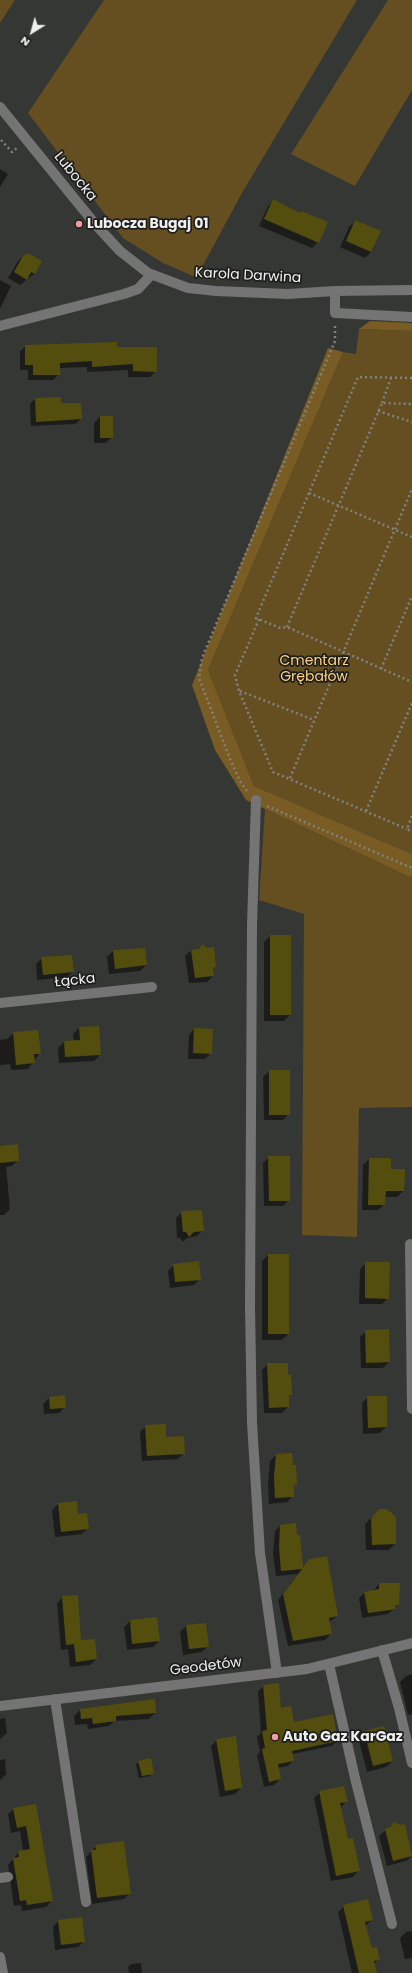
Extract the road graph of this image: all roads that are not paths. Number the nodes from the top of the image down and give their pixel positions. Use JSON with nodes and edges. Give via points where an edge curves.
{"nodes":[{"id":1,"x":0,"y":107,"type":"edge"},
{"id":2,"x":151,"y":275,"type":"junction"},
{"id":3,"x":412,"y":290,"type":"edge"},
{"id":4,"x":335,"y":291,"type":"junction"},
{"id":5,"x":412,"y":317,"type":"edge"},
{"id":6,"x":0,"y":326,"type":"edge"},
{"id":7,"x":256,"y":800,"type":"road end"},
{"id":8,"x":152,"y":987,"type":"dead end"},
{"id":9,"x":0,"y":1003,"type":"edge"},
{"id":10,"x":410,"y":1244,"type":"dead end"},
{"id":11,"x":412,"y":1409,"type":"edge"},
{"id":12,"x":412,"y":1643,"type":"edge"},
{"id":13,"x":382,"y":1650,"type":"junction"},
{"id":14,"x":329,"y":1664,"type":"junction"},
{"id":15,"x":277,"y":1673,"type":"junction"},
{"id":16,"x":55,"y":1699,"type":"junction"},
{"id":17,"x":0,"y":1706,"type":"edge"},
{"id":18,"x":412,"y":1763,"type":"edge"},
{"id":19,"x":86,"y":1902,"type":"dead end"},
{"id":20,"x":392,"y":1924,"type":"dead end"},
{"id":21,"x":0,"y":1957,"type":"edge"},
{"id":22,"x":3,"y":1973,"type":"edge"}],
"edges":[{"from":1,"to":2,"type":"street","name":"Lubocka","via":[[95,224],[133,263]]},
{"from":2,"to":4,"type":"street","name":"Karola Darwina","via":[[188,288],[216,291],[288,294]]},
{"from":2,"to":6,"type":"street","via":[[138,289],[124,294]]},
{"from":3,"to":4,"type":"street","name":"Karola Darwina"},
{"from":4,"to":5,"type":"street","via":[[335,314]]},
{"from":7,"to":15,"type":"street","via":[[252,933],[252,1422],[260,1553]]},
{"from":8,"to":9,"type":"street","name":"Łącka"},
{"from":10,"to":11,"type":"street"},
{"from":12,"to":13,"type":"street","name":"Geodetów"},
{"from":13,"to":14,"type":"street","name":"Geodetów"},
{"from":13,"to":18,"type":"street"},
{"from":14,"to":15,"type":"street","name":"Geodetów"},
{"from":14,"to":20,"type":"street"},
{"from":15,"to":16,"type":"street","name":"Geodetów"},
{"from":16,"to":17,"type":"street","name":"Geodetów"},
{"from":16,"to":19,"type":"street"},
{"from":21,"to":22,"type":"street"}]}
